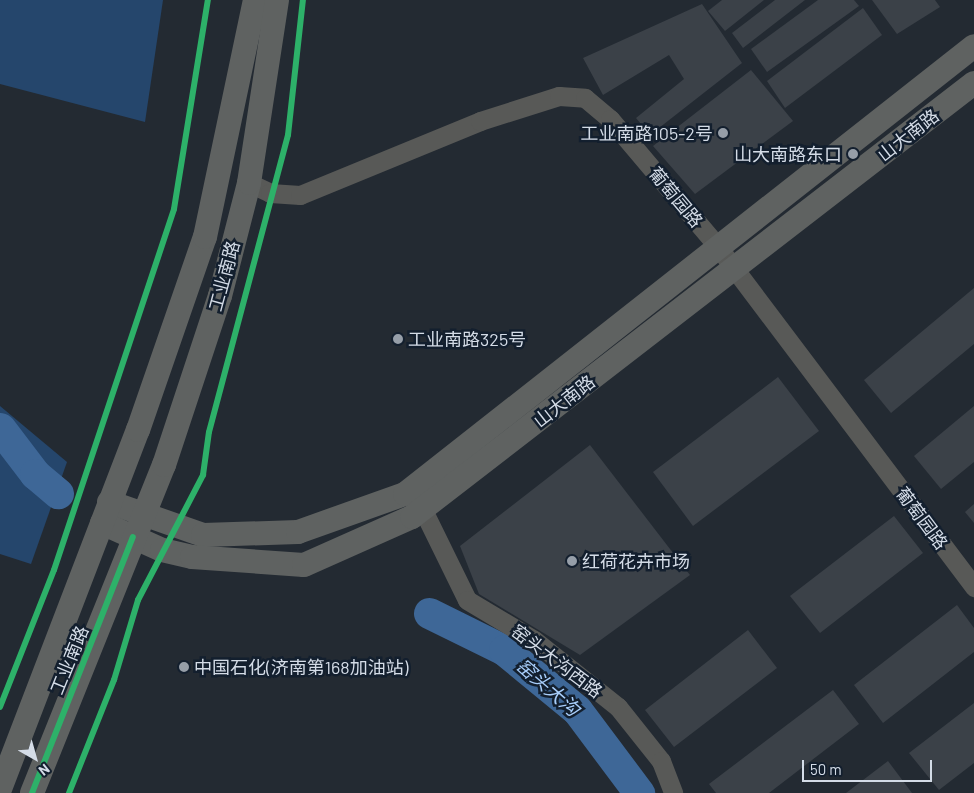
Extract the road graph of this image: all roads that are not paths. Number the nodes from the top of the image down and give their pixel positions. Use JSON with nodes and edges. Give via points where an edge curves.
{"nodes":[{"id":1,"x":255,"y":0,"type":"edge"},
{"id":2,"x":278,"y":0,"type":"edge"},
{"id":3,"x":974,"y":46,"type":"edge"},
{"id":4,"x":974,"y":83,"type":"edge"},
{"id":5,"x":249,"y":183,"type":"junction"},
{"id":6,"x":734,"y":269,"type":"junction"},
{"id":7,"x":423,"y":510,"type":"junction"},
{"id":8,"x":144,"y":511,"type":"junction"},
{"id":9,"x":106,"y":512,"type":"junction"},
{"id":10,"x":133,"y":537,"type":"junction"},
{"id":11,"x":974,"y":587,"type":"edge"},
{"id":12,"x":0,"y":789,"type":"edge"},
{"id":13,"x":32,"y":793,"type":"edge"},
{"id":14,"x":673,"y":793,"type":"edge"}],
"edges":[{"from":1,"to":9,"type":"main road","name":"工业南路","via":[[205,237]]},
{"from":2,"to":5,"type":"main road","name":"工业南路"},
{"from":3,"to":8,"type":"main road","name":"山大南路","via":[[405,494],[298,532],[203,535]]},
{"from":4,"to":6,"type":"main road","name":"山大南路"},
{"from":5,"to":6,"type":"street","name":"葡萄园路","via":[[270,193],[300,195],[480,121],[559,96],[585,98],[610,119]]},
{"from":5,"to":8,"type":"main road","name":"工业南路","via":[[220,296],[164,466]]},
{"from":6,"to":7,"type":"main road","name":"山大南路"},
{"from":6,"to":11,"type":"street","name":"葡萄园路"},
{"from":7,"to":10,"type":"main road","name":"山大南路","via":[[304,565],[202,559]]},
{"from":7,"to":14,"type":"street","name":"窑头大沟西路","via":[[467,600],[534,640],[618,707],[661,761]]},
{"from":8,"to":9,"type":"main road","name":"山大南路"},
{"from":8,"to":10,"type":"main road","name":"工业南路"},
{"from":9,"to":10,"type":"main road","name":"山大南路"},
{"from":9,"to":12,"type":"main road","name":"工业南路"},
{"from":10,"to":13,"type":"main road","name":"工业南路"}]}
